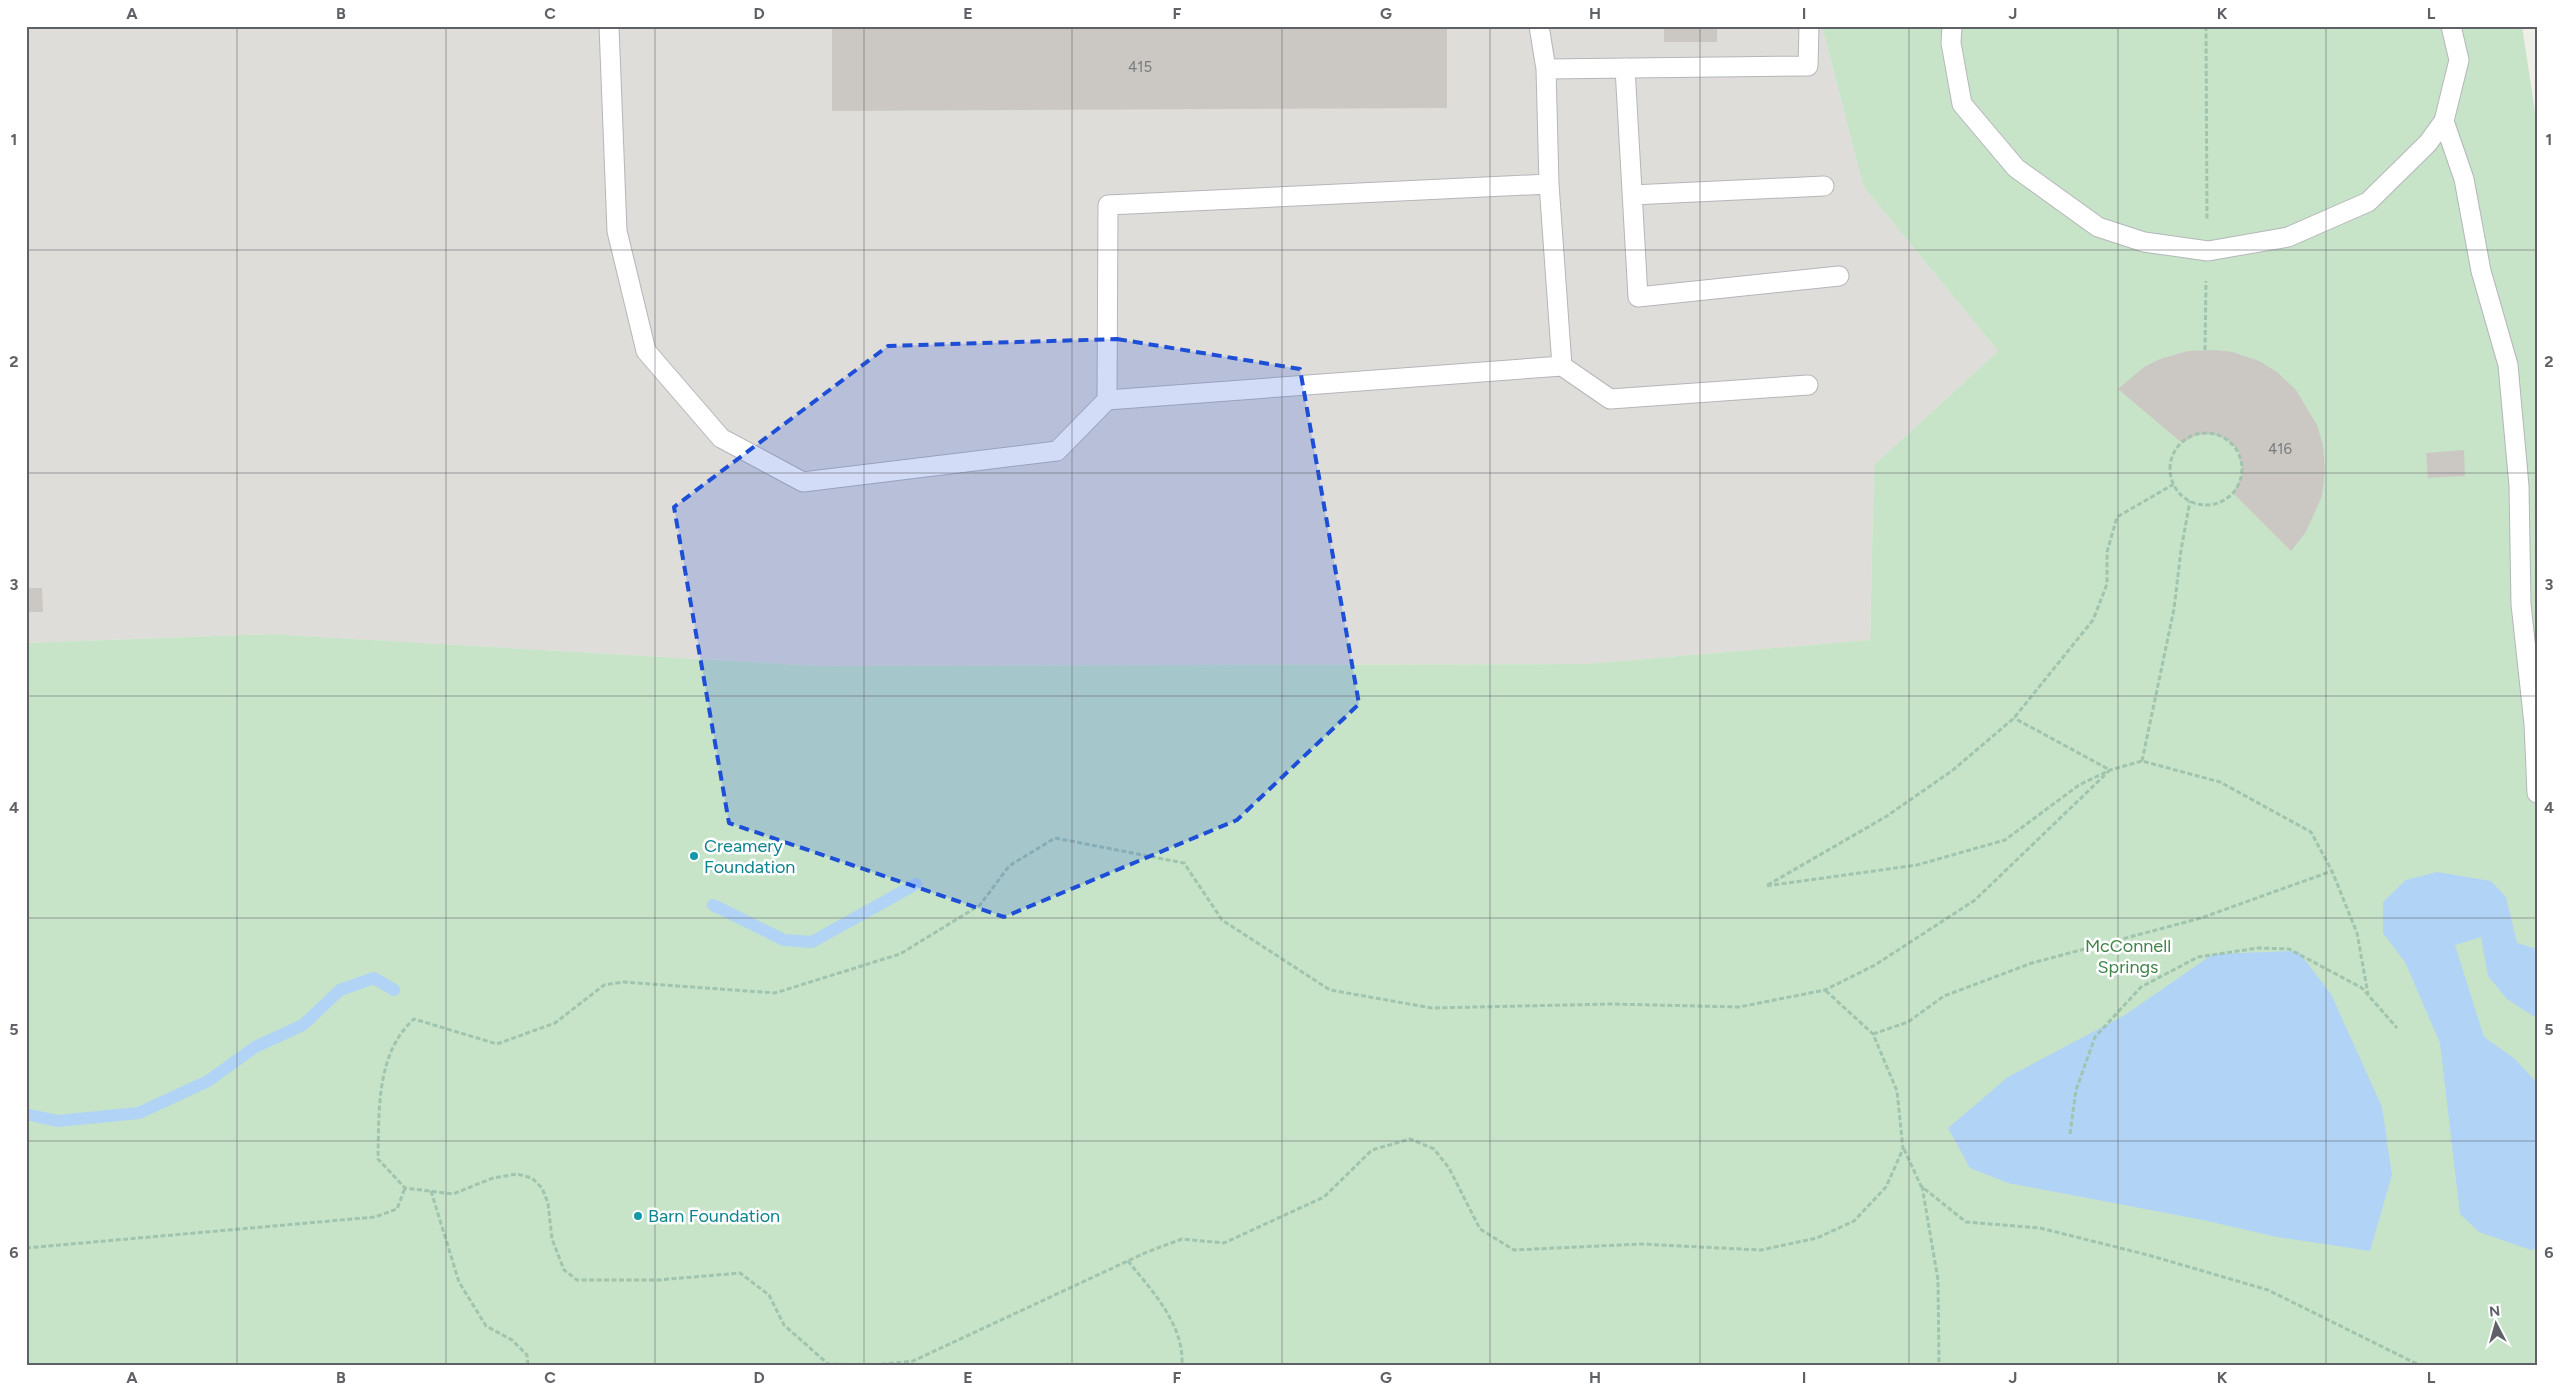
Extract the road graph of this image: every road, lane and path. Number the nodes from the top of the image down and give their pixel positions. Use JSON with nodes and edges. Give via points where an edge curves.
{"nodes":[{"id":1,"x":610,"y":26,"type":"edge"},
{"id":2,"x":1539,"y":26,"type":"edge"},
{"id":3,"x":1809,"y":26,"type":"edge"},
{"id":4,"x":1952,"y":26,"type":"edge"},
{"id":5,"x":2206,"y":26,"type":"edge"},
{"id":6,"x":2451,"y":26,"type":"edge"},
{"id":7,"x":1625,"y":68,"type":"junction"},
{"id":8,"x":1546,"y":69,"type":"junction"},
{"id":9,"x":2444,"y":121,"type":"junction"},
{"id":10,"x":1549,"y":184,"type":"junction"},
{"id":11,"x":1824,"y":186,"type":"dead end"},
{"id":12,"x":1632,"y":195,"type":"junction"},
{"id":13,"x":2207,"y":229,"type":"dead end"},
{"id":14,"x":1840,"y":276,"type":"dead end"},
{"id":15,"x":2206,"y":280,"type":"dead end"},
{"id":16,"x":2205,"y":350,"type":"dead end"},
{"id":17,"x":1562,"y":366,"type":"junction"},
{"id":18,"x":1808,"y":384,"type":"dead end"},
{"id":19,"x":1107,"y":400,"type":"junction"},
{"id":20,"x":2174,"y":484,"type":"junction"},
{"id":21,"x":2190,"y":501,"type":"junction"},
{"id":22,"x":2014,"y":718,"type":"junction"},
{"id":23,"x":2142,"y":760,"type":"junction"},
{"id":24,"x":2110,"y":770,"type":"junction"},
{"id":25,"x":2537,"y":793,"type":"edge"},
{"id":26,"x":2332,"y":872,"type":"junction"},
{"id":27,"x":1825,"y":990,"type":"junction"},
{"id":28,"x":2368,"y":994,"type":"junction"},
{"id":29,"x":2398,"y":1028,"type":"dead end"},
{"id":30,"x":1873,"y":1034,"type":"junction"},
{"id":31,"x":2070,"y":1134,"type":"dead end"},
{"id":32,"x":1903,"y":1149,"type":"junction"},
{"id":33,"x":1921,"y":1186,"type":"junction"},
{"id":34,"x":405,"y":1188,"type":"junction"},
{"id":35,"x":431,"y":1191,"type":"junction"},
{"id":36,"x":26,"y":1248,"type":"edge"},
{"id":37,"x":1128,"y":1261,"type":"junction"},
{"id":38,"x":528,"y":1365,"type":"edge"},
{"id":39,"x":868,"y":1365,"type":"edge"},
{"id":40,"x":874,"y":1365,"type":"edge"},
{"id":41,"x":1182,"y":1365,"type":"edge"},
{"id":42,"x":1939,"y":1365,"type":"edge"},
{"id":43,"x":2419,"y":1365,"type":"edge"}],
"edges":[{"from":1,"to":19,"type":"lane","via":[[617,231],[646,351],[721,438],[803,482],[1057,451]]},
{"from":2,"to":8,"type":"lane"},
{"from":3,"to":7,"type":"lane","via":[[1808,66]]},
{"from":4,"to":9,"type":"lane","via":[[1962,104],[2016,168],[2098,227],[2144,242],[2208,251],[2288,237],[2368,202],[2428,143]]},
{"from":5,"to":13,"type":"path"},
{"from":6,"to":9,"type":"lane","via":[[2459,60]]},
{"from":7,"to":8,"type":"lane"},
{"from":7,"to":12,"type":"lane"},
{"from":8,"to":10,"type":"lane"},
{"from":9,"to":25,"type":"lane","via":[[2464,180],[2481,271],[2508,365],[2519,486],[2521,604],[2534,724]]},
{"from":10,"to":17,"type":"lane"},
{"from":10,"to":19,"type":"lane","via":[[1108,205]]},
{"from":11,"to":12,"type":"lane"},
{"from":12,"to":14,"type":"lane","via":[[1638,297]]},
{"from":15,"to":16,"type":"path"},
{"from":17,"to":18,"type":"lane","via":[[1610,399]]},
{"from":17,"to":19,"type":"lane"},
{"from":20,"to":21,"type":"path"},
{"from":20,"to":21,"type":"path","via":[[2171,462],[2187,438],[2212,434],[2233,446],[2239,454],[2242,478],[2233,493],[2213,504],[2201,505]]},
{"from":20,"to":22,"type":"path","via":[[2117,518],[2107,552],[2106,584],[2093,620]]},
{"from":21,"to":23,"type":"path","via":[[2174,609]]},
{"from":22,"to":24,"type":"path"},
{"from":22,"to":24,"type":"path","via":[[1953,770],[1887,816],[1766,886],[1917,865],[2005,840],[2079,785]]},
{"from":23,"to":24,"type":"path"},
{"from":23,"to":26,"type":"path","via":[[2220,782],[2311,832]]},
{"from":24,"to":27,"type":"path","via":[[1975,900],[1874,965]]},
{"from":26,"to":28,"type":"path","via":[[2357,933]]},
{"from":26,"to":30,"type":"path","via":[[2200,918],[2032,963],[1944,996],[1908,1022]]},
{"from":27,"to":30,"type":"path"},
{"from":27,"to":34,"type":"path","via":[[1739,1008],[1611,1004],[1432,1008],[1330,990],[1222,920],[1184,863],[1054,838],[1009,866],[980,905],[900,954],[775,993],[623,982],[604,985],[555,1023],[497,1044],[414,1018],[401,1031],[379,1096],[378,1158]]},
{"from":28,"to":29,"type":"path"},
{"from":28,"to":31,"type":"path","via":[[2289,949],[2258,948],[2198,957],[2141,987],[2095,1037],[2076,1090]]},
{"from":30,"to":32,"type":"path","via":[[1897,1091]]},
{"from":32,"to":33,"type":"path"},
{"from":32,"to":37,"type":"path","via":[[1886,1187],[1854,1221],[1817,1238],[1761,1250],[1641,1244],[1514,1250],[1480,1229],[1449,1168],[1434,1148],[1410,1139],[1372,1150],[1324,1197],[1224,1243],[1182,1239]]},
{"from":33,"to":42,"type":"path","via":[[1938,1280]]},
{"from":33,"to":43,"type":"path","via":[[1966,1222],[2040,1228],[2268,1290]]},
{"from":34,"to":35,"type":"path"},
{"from":34,"to":36,"type":"path","via":[[397,1209],[375,1217]]},
{"from":35,"to":38,"type":"path","via":[[459,1282],[486,1326],[512,1340],[527,1355]]},
{"from":35,"to":39,"type":"path","via":[[453,1194],[493,1178],[517,1174],[532,1178],[542,1188],[548,1203],[552,1239],[564,1270],[577,1280],[658,1280],[740,1273],[769,1295],[784,1325],[828,1364]]},
{"from":37,"to":40,"type":"path","via":[[912,1361]]},
{"from":37,"to":41,"type":"path","via":[[1155,1295],[1179,1335]]}]}
